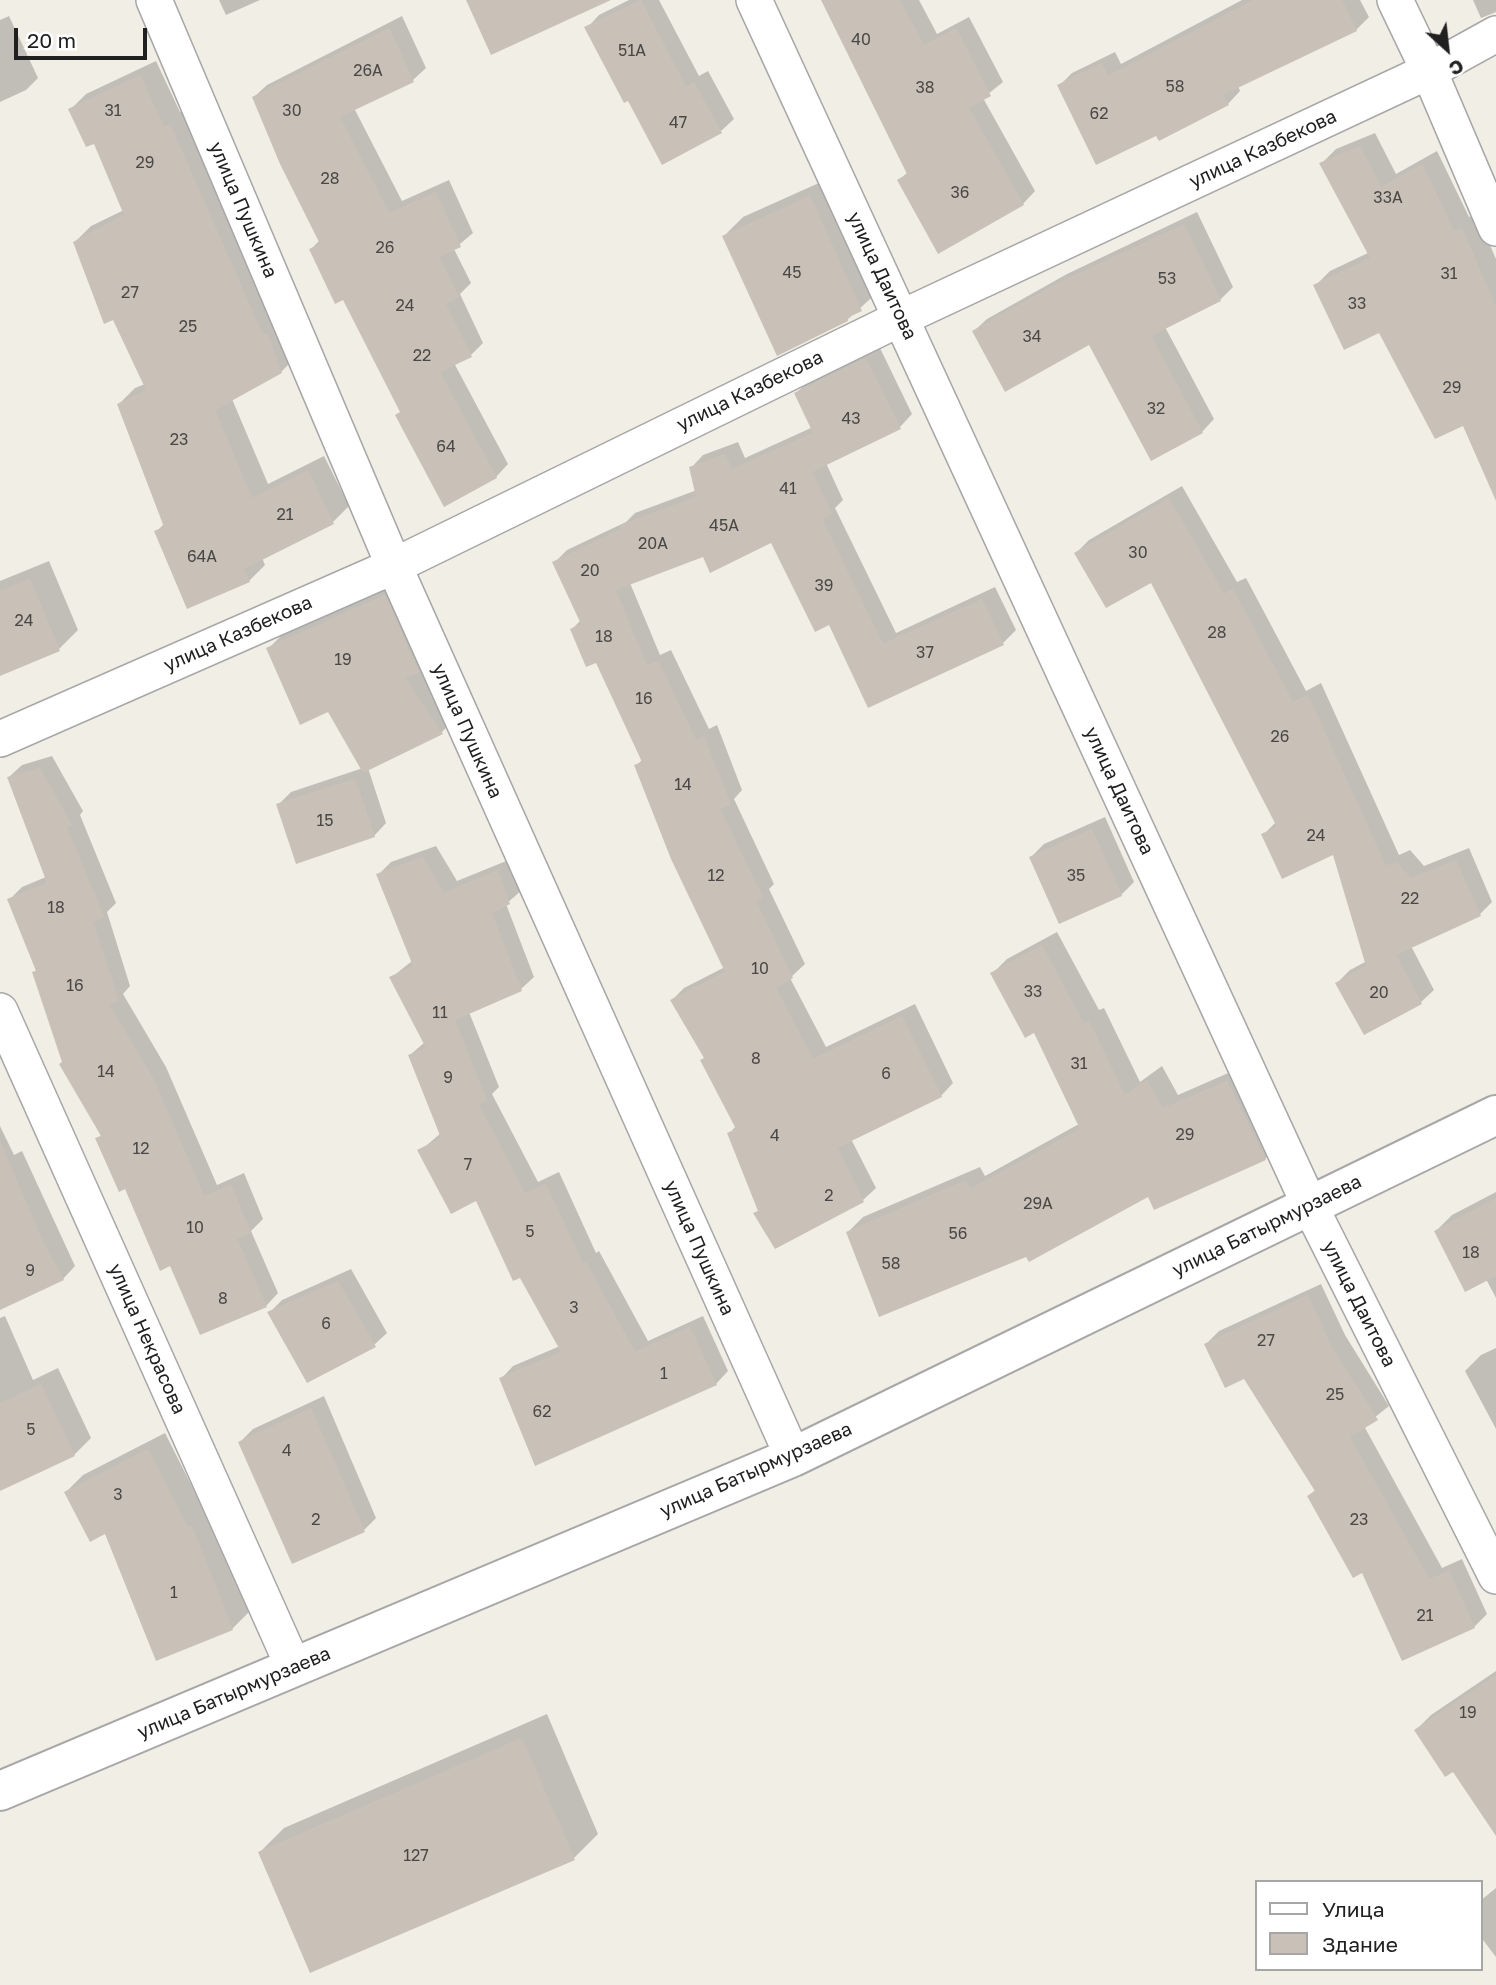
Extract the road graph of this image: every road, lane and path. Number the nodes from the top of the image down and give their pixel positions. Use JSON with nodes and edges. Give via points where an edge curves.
{"nodes":[{"id":1,"x":154,"y":0,"type":"edge"},
{"id":2,"x":754,"y":0,"type":"edge"},
{"id":3,"x":1395,"y":0,"type":"edge"},
{"id":4,"x":1496,"y":34,"type":"edge"},
{"id":5,"x":1429,"y":71,"type":"junction"},
{"id":6,"x":1496,"y":228,"type":"edge"},
{"id":7,"x":901,"y":318,"type":"junction"},
{"id":8,"x":394,"y":566,"type":"junction"},
{"id":9,"x":0,"y":739,"type":"edge"},
{"id":10,"x":0,"y":1011,"type":"edge"},
{"id":11,"x":1496,"y":1115,"type":"edge"},
{"id":12,"x":1310,"y":1206,"type":"junction"},
{"id":13,"x":793,"y":1457,"type":"junction"},
{"id":14,"x":1496,"y":1576,"type":"edge"},
{"id":15,"x":294,"y":1668,"type":"junction"},
{"id":16,"x":0,"y":1791,"type":"edge"}],
"edges":[{"from":1,"to":8,"type":"street","name":"улица Пушкина"},
{"from":2,"to":7,"type":"street","name":"улица Даитова"},
{"from":3,"to":5,"type":"street"},
{"from":4,"to":5,"type":"street","name":"улица Казбекова"},
{"from":5,"to":6,"type":"street"},
{"from":5,"to":7,"type":"street","name":"улица Казбекова"},
{"from":7,"to":8,"type":"street","name":"улица Казбекова"},
{"from":7,"to":12,"type":"street","name":"улица Даитова"},
{"from":8,"to":9,"type":"street","name":"улица Казбекова"},
{"from":8,"to":13,"type":"street","name":"улица Пушкина"},
{"from":10,"to":15,"type":"street","name":"улица Некрасова"},
{"from":11,"to":12,"type":"street","name":"улица Батырмурзаева"},
{"from":12,"to":13,"type":"street","name":"улица Батырмурзаева"},
{"from":12,"to":14,"type":"street","name":"улица Даитова"},
{"from":13,"to":15,"type":"street","name":"улица Батырмурзаева"},
{"from":15,"to":16,"type":"street","name":"улица Батырмурзаева"}]}
